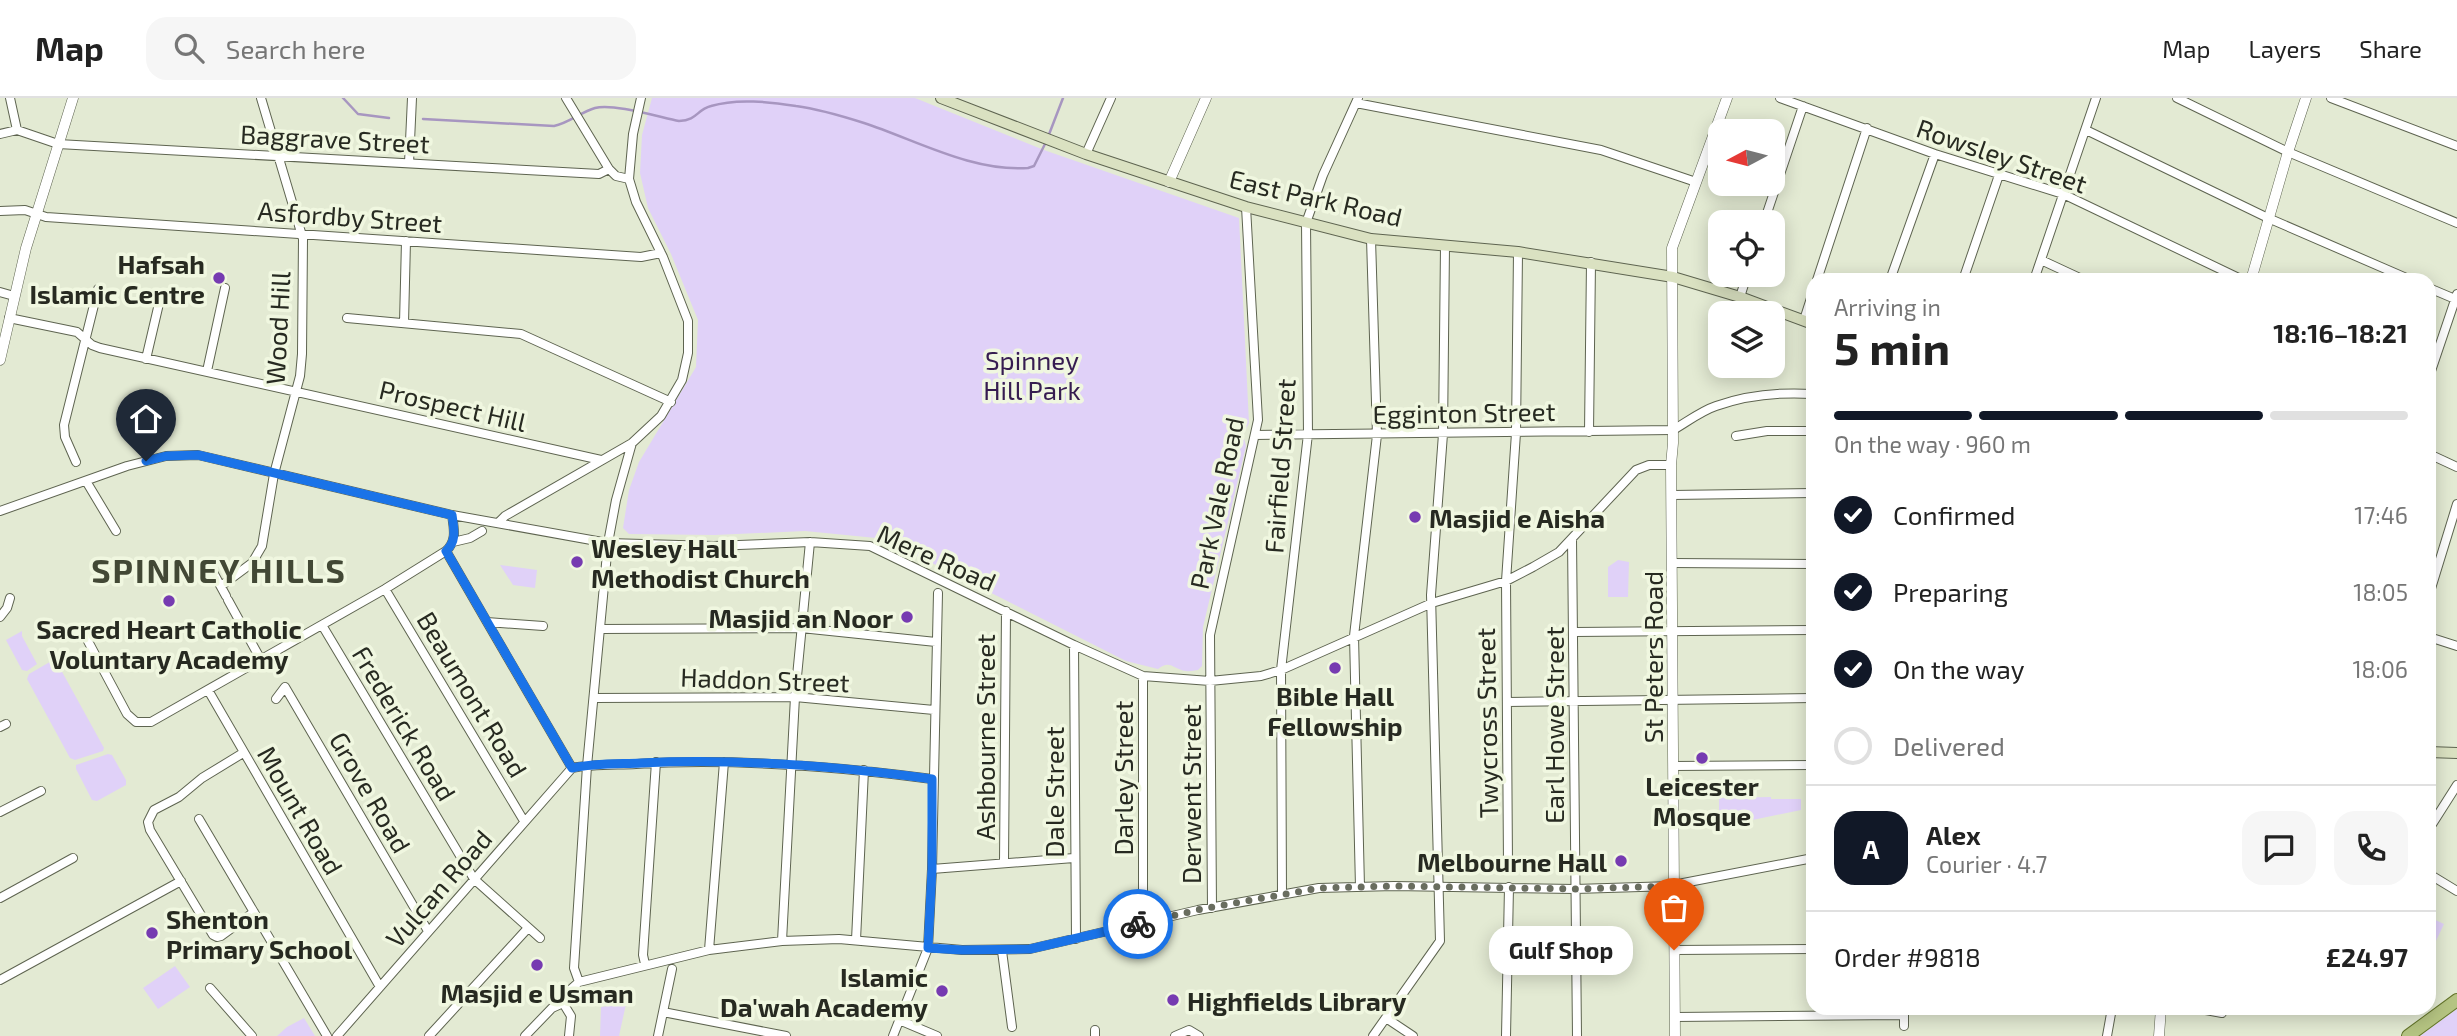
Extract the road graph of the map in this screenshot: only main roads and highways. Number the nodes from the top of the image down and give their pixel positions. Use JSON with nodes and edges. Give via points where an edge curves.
{"nodes":[{"id":1,"x":942,"y":98,"type":"edge"},
{"id":2,"x":1806,"y":321,"type":"edge"},
{"id":3,"x":2436,"y":752,"type":"edge"},
{"id":4,"x":2457,"y":753,"type":"edge"},
{"id":5,"x":2457,"y":1000,"type":"edge"},
{"id":6,"x":2408,"y":1036,"type":"edge"}],
"edges":[{"from":1,"to":2,"type":"main road","name":"East Park Road","via":[[1086,154],[1246,208],[1371,239],[1518,252],[1673,277]]},
{"from":3,"to":4,"type":"main road"},
{"from":5,"to":6,"type":"main road"}]}
